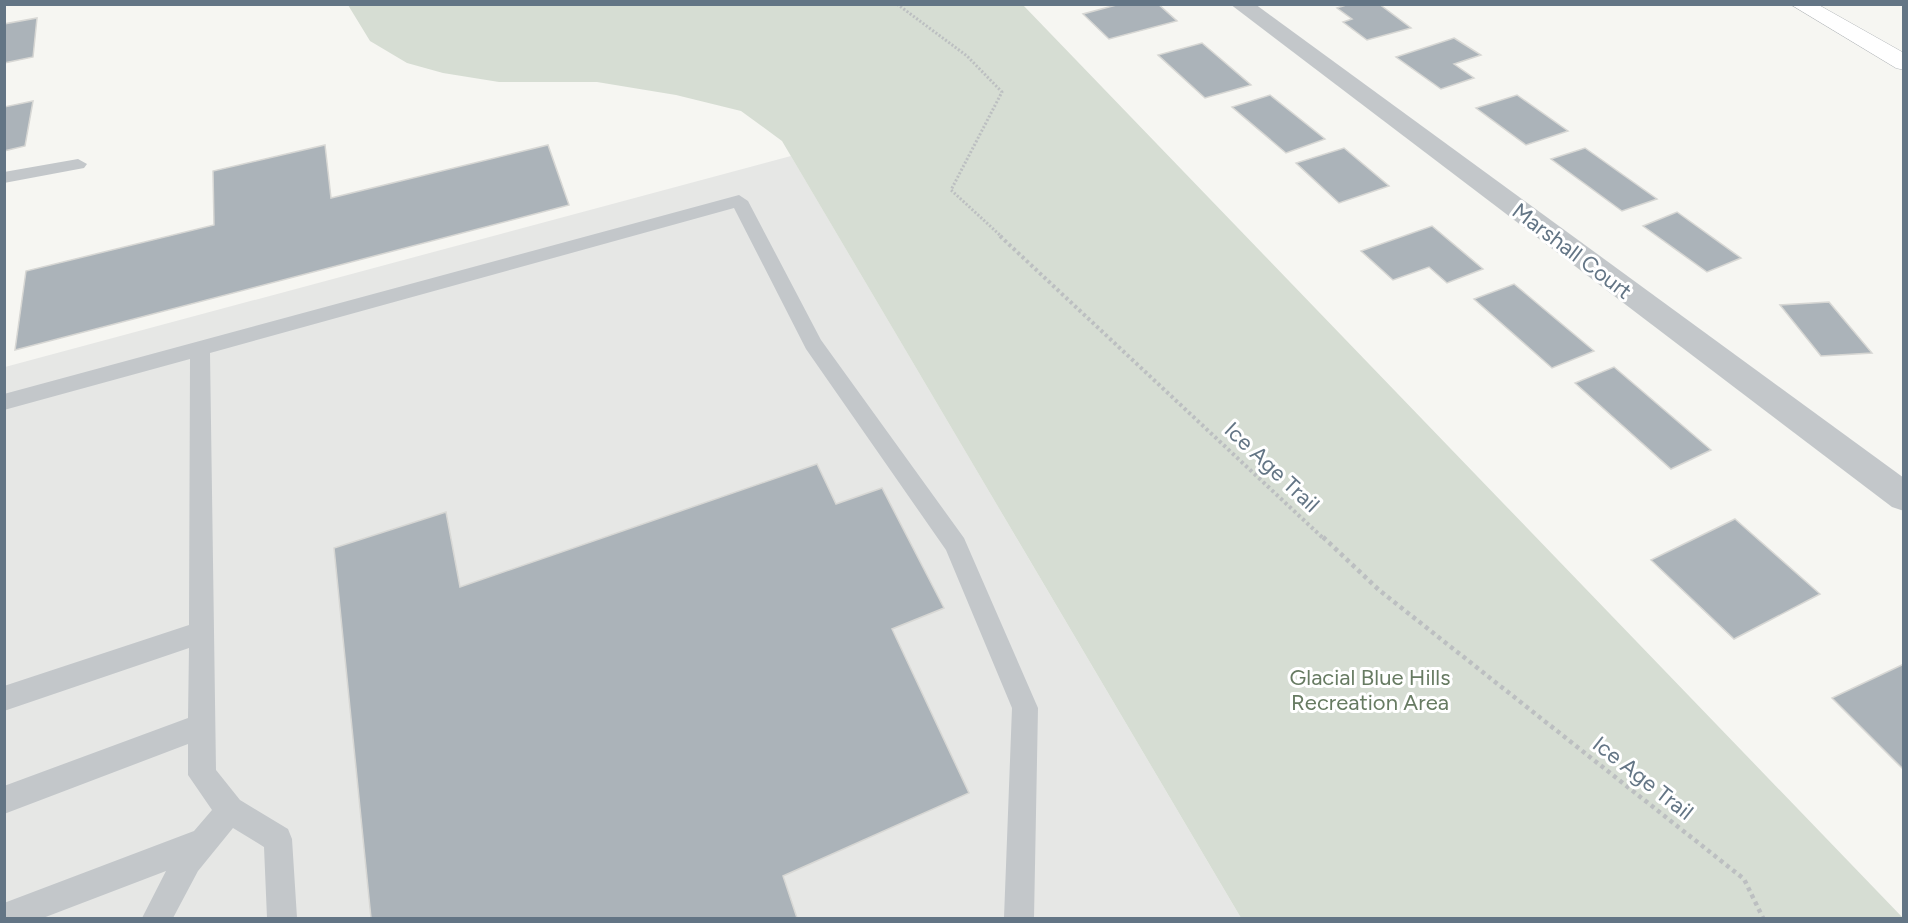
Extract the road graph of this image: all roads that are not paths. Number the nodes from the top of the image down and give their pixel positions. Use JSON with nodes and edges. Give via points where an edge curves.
{"nodes":[{"id":1,"x":1240,"y":4,"type":"edge"},
{"id":2,"x":1800,"y":4,"type":"edge"},
{"id":3,"x":1825,"y":4,"type":"edge"},
{"id":4,"x":1904,"y":42,"type":"edge"},
{"id":5,"x":1904,"y":63,"type":"edge"},
{"id":6,"x":78,"y":164,"type":"dead end"},
{"id":7,"x":4,"y":178,"type":"edge"},
{"id":8,"x":200,"y":349,"type":"junction"},
{"id":9,"x":4,"y":402,"type":"edge"},
{"id":10,"x":1904,"y":496,"type":"edge"},
{"id":11,"x":200,"y":633,"type":"junction"},
{"id":12,"x":4,"y":699,"type":"edge"},
{"id":13,"x":200,"y":727,"type":"junction"},
{"id":14,"x":4,"y":800,"type":"edge"},
{"id":15,"x":230,"y":810,"type":"junction"},
{"id":16,"x":204,"y":842,"type":"junction"},
{"id":17,"x":5,"y":918,"type":"edge"},
{"id":18,"x":157,"y":918,"type":"edge"},
{"id":19,"x":282,"y":918,"type":"edge"},
{"id":20,"x":1019,"y":918,"type":"edge"}],
"edges":[{"from":1,"to":10,"type":"street","name":"Marshall Court"},
{"from":2,"to":5,"type":"highway"},
{"from":3,"to":4,"type":"highway"},
{"from":6,"to":7,"type":"lane"},
{"from":8,"to":9,"type":"lane"},
{"from":8,"to":11,"type":"lane"},
{"from":8,"to":20,"type":"lane","via":[[739,201],[813,344],[956,545],[1025,708]]},
{"from":11,"to":12,"type":"lane"},
{"from":11,"to":13,"type":"lane"},
{"from":13,"to":14,"type":"lane"},
{"from":13,"to":15,"type":"lane","via":[[202,775]]},
{"from":15,"to":16,"type":"lane"},
{"from":15,"to":19,"type":"lane","via":[[278,839]]},
{"from":16,"to":17,"type":"lane"},
{"from":16,"to":18,"type":"lane","via":[[188,861]]}]}
